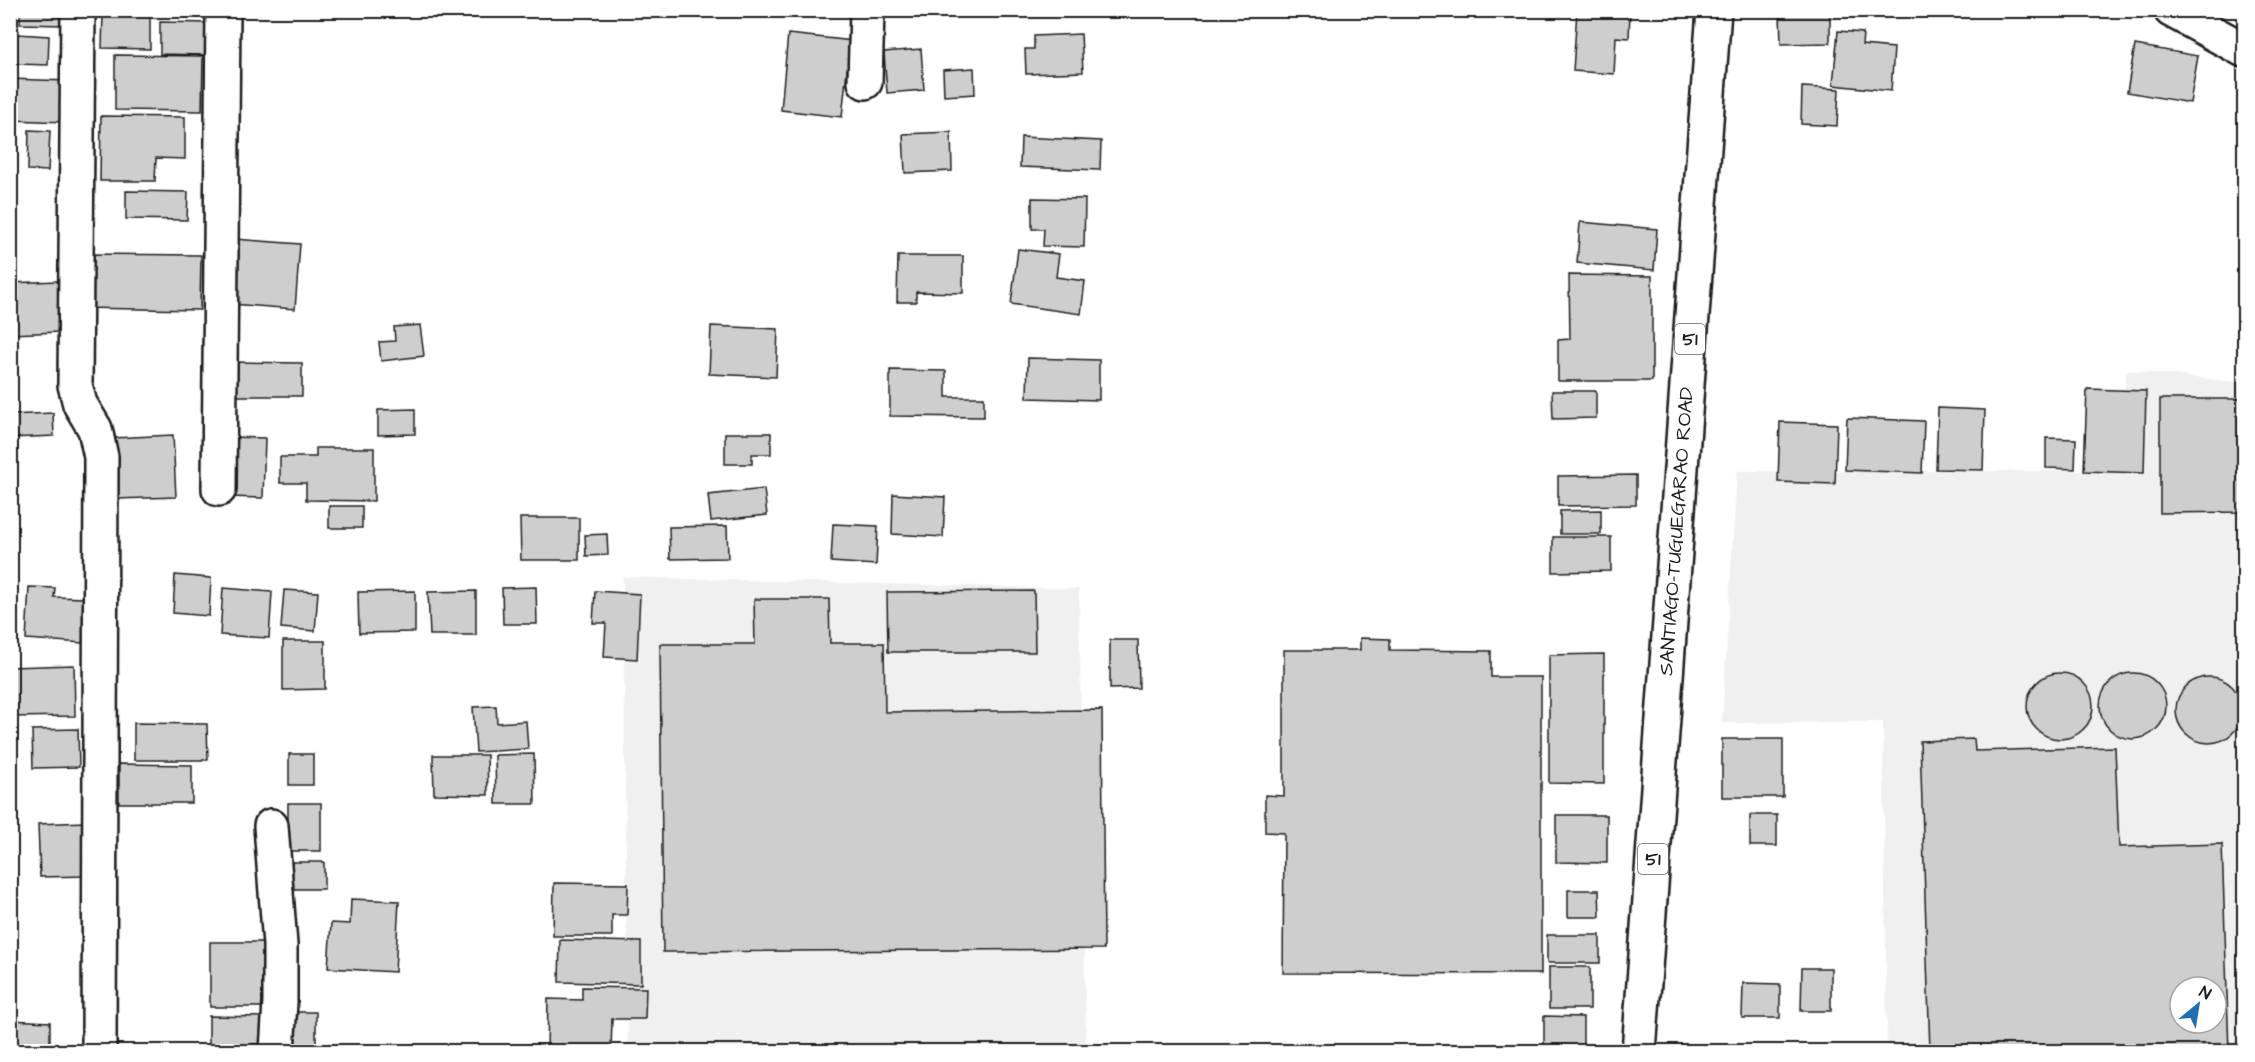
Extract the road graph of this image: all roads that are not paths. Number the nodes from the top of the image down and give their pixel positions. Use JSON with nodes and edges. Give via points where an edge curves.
{"nodes":[{"id":1,"x":78,"y":10,"type":"edge"},
{"id":2,"x":223,"y":10,"type":"edge"},
{"id":3,"x":867,"y":10,"type":"edge"},
{"id":4,"x":1714,"y":10,"type":"edge"},
{"id":5,"x":2171,"y":10,"type":"edge"},
{"id":6,"x":2244,"y":50,"type":"edge"},
{"id":7,"x":865,"y":82,"type":"dead end"},
{"id":8,"x":219,"y":489,"type":"dead end"},
{"id":9,"x":271,"y":826,"type":"dead end"},
{"id":10,"x":99,"y":1052,"type":"edge"},
{"id":11,"x":277,"y":1052,"type":"edge"},
{"id":12,"x":1640,"y":1052,"type":"edge"}],
"edges":[{"from":1,"to":10,"type":"main road","via":[[75,385],[80,404],[95,429],[101,457]]},
{"from":2,"to":8,"type":"main road"},
{"from":3,"to":7,"type":"main road"},
{"from":4,"to":12,"type":"main road","name":"SANTIAGO-TUGUEGARAO ROAD","number":"51"},
{"from":5,"to":6,"type":"main road"},
{"from":9,"to":11,"type":"main road","via":[[280,945]]}]}
